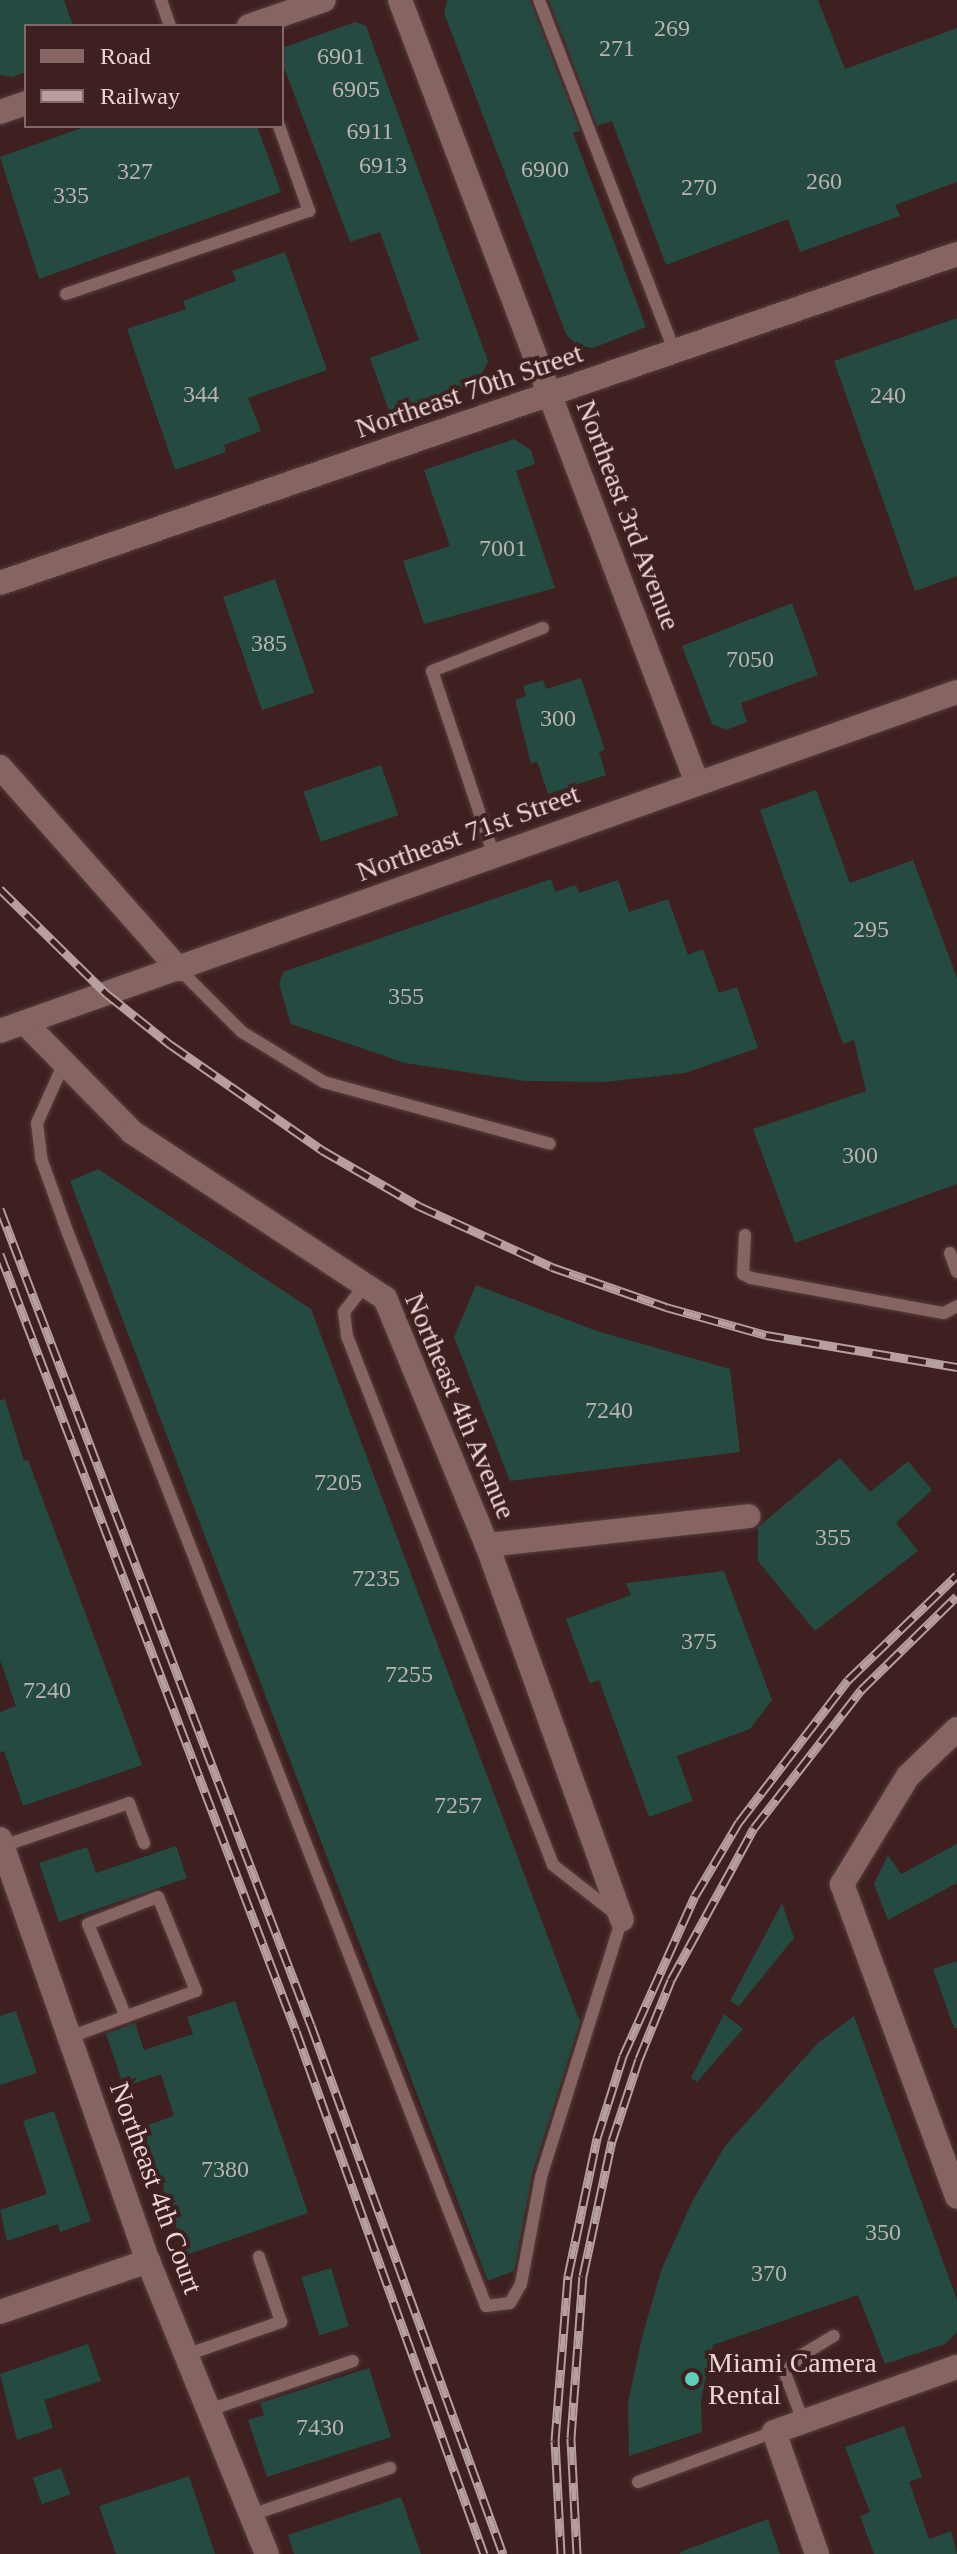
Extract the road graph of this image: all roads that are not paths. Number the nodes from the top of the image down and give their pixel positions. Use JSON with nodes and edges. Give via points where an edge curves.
{"nodes":[{"id":1,"x":161,"y":0,"type":"edge"},
{"id":2,"x":324,"y":0,"type":"edge"},
{"id":3,"x":400,"y":0,"type":"edge"},
{"id":4,"x":539,"y":0,"type":"edge"},
{"id":5,"x":169,"y":24,"type":"edge"},
{"id":6,"x":255,"y":24,"type":"edge"},
{"id":7,"x":24,"y":104,"type":"edge"},
{"id":8,"x":0,"y":112,"type":"edge"},
{"id":9,"x":280,"y":128,"type":"edge"},
{"id":10,"x":957,"y":254,"type":"edge"},
{"id":11,"x":66,"y":294,"type":"dead end"},
{"id":12,"x":675,"y":352,"type":"junction"},
{"id":13,"x":551,"y":394,"type":"junction"},
{"id":14,"x":0,"y":583,"type":"edge"},
{"id":15,"x":543,"y":628,"type":"dead end"},
{"id":16,"x":957,"y":692,"type":"edge"},
{"id":17,"x":0,"y":767,"type":"edge"},
{"id":18,"x":697,"y":783,"type":"junction"},
{"id":19,"x":494,"y":856,"type":"junction"},
{"id":20,"x":179,"y":969,"type":"junction"},
{"id":21,"x":25,"y":1023,"type":"junction"},
{"id":22,"x":0,"y":1031,"type":"edge"},
{"id":23,"x":64,"y":1063,"type":"junction"},
{"id":24,"x":550,"y":1144,"type":"dead end"},
{"id":25,"x":745,"y":1235,"type":"dead end"},
{"id":26,"x":950,"y":1253,"type":"dead end"},
{"id":27,"x":957,"y":1272,"type":"edge"},
{"id":28,"x":365,"y":1285,"type":"junction"},
{"id":29,"x":957,"y":1306,"type":"edge"},
{"id":30,"x":748,"y":1516,"type":"dead end"},
{"id":31,"x":487,"y":1545,"type":"junction"},
{"id":32,"x":957,"y":1729,"type":"edge"},
{"id":33,"x":1,"y":1843,"type":"edge"},
{"id":34,"x":144,"y":1843,"type":"dead end"},
{"id":35,"x":6,"y":1875,"type":"edge"},
{"id":36,"x":622,"y":1919,"type":"junction"},
{"id":37,"x":126,"y":2017,"type":"junction"},
{"id":38,"x":70,"y":2037,"type":"junction"},
{"id":39,"x":957,"y":2197,"type":"edge"},
{"id":40,"x":259,"y":2257,"type":"dead end"},
{"id":41,"x":148,"y":2261,"type":"junction"},
{"id":42,"x":0,"y":2312,"type":"edge"},
{"id":43,"x":834,"y":2336,"type":"dead end"},
{"id":44,"x":186,"y":2355,"type":"junction"},
{"id":45,"x":353,"y":2361,"type":"dead end"},
{"id":46,"x":957,"y":2367,"type":"edge"},
{"id":47,"x":209,"y":2410,"type":"junction"},
{"id":48,"x":803,"y":2421,"type":"junction"},
{"id":49,"x":774,"y":2432,"type":"junction"},
{"id":50,"x":390,"y":2468,"type":"dead end"},
{"id":51,"x":638,"y":2482,"type":"dead end"},
{"id":52,"x":251,"y":2515,"type":"junction"},
{"id":53,"x":267,"y":2554,"type":"edge"},
{"id":54,"x":817,"y":2554,"type":"edge"}],
"edges":[{"from":1,"to":5,"type":"lane"},
{"from":2,"to":6,"type":"street"},
{"from":3,"to":13,"type":"street","name":"Northeast 3rd Avenue"},
{"from":4,"to":12,"type":"lane"},
{"from":7,"to":8,"type":"street"},
{"from":9,"to":11,"type":"lane","via":[[309,211]]},
{"from":10,"to":12,"type":"street","name":"Northeast 70th Street"},
{"from":12,"to":13,"type":"street","name":"Northeast 70th Street"},
{"from":13,"to":14,"type":"street","name":"Northeast 70th Street"},
{"from":13,"to":18,"type":"street","name":"Northeast 3rd Avenue"},
{"from":15,"to":19,"type":"lane","via":[[432,671]]},
{"from":16,"to":18,"type":"street","name":"Northeast 71st Street"},
{"from":17,"to":20,"type":"street"},
{"from":18,"to":19,"type":"street","name":"Northeast 71st Street"},
{"from":19,"to":20,"type":"street","name":"Northeast 71st Street"},
{"from":20,"to":21,"type":"street","name":"Northeast 71st Street"},
{"from":20,"to":24,"type":"lane","via":[[242,1032],[324,1082]]},
{"from":21,"to":22,"type":"street","name":"Northeast 71st Street"},
{"from":21,"to":23,"type":"street","name":"Northeast 4th Avenue"},
{"from":23,"to":28,"type":"street","name":"Northeast 4th Avenue","via":[[132,1132]]},
{"from":23,"to":36,"type":"lane","via":[[37,1123],[41,1158],[486,2306],[510,2303],[521,2284],[541,2177]]},
{"from":25,"to":29,"type":"lane","via":[[743,1274],[751,1278],[944,1313]]},
{"from":26,"to":27,"type":"lane"},
{"from":28,"to":31,"type":"street","name":"Northeast 4th Avenue","via":[[385,1298]]},
{"from":28,"to":36,"type":"lane","via":[[344,1312],[347,1336],[553,1865]]},
{"from":30,"to":31,"type":"street"},
{"from":31,"to":36,"type":"street","name":"Northeast 4th Avenue"},
{"from":32,"to":39,"type":"street","via":[[908,1776],[842,1884]]},
{"from":33,"to":34,"type":"lane","via":[[129,1803]]},
{"from":33,"to":35,"type":"street","name":"Northeast 4th Court"},
{"from":35,"to":38,"type":"street","name":"Northeast 4th Court"},
{"from":37,"to":37,"type":"lane","via":[[196,1991],[158,1897],[88,1924]]},
{"from":37,"to":38,"type":"lane"},
{"from":38,"to":41,"type":"street","name":"Northeast 4th Court"},
{"from":40,"to":44,"type":"lane","via":[[281,2322]]},
{"from":41,"to":42,"type":"street"},
{"from":41,"to":44,"type":"street","name":"Northeast 4th Court"},
{"from":43,"to":48,"type":"lane","via":[[802,2355],[785,2373]]},
{"from":44,"to":47,"type":"street","name":"Northeast 4th Court"},
{"from":45,"to":47,"type":"lane"},
{"from":46,"to":48,"type":"street"},
{"from":47,"to":52,"type":"street","name":"Northeast 4th Court"},
{"from":48,"to":49,"type":"street"},
{"from":49,"to":51,"type":"lane"},
{"from":49,"to":54,"type":"street"},
{"from":50,"to":52,"type":"lane"},
{"from":52,"to":53,"type":"street","name":"Northeast 4th Court"}]}
